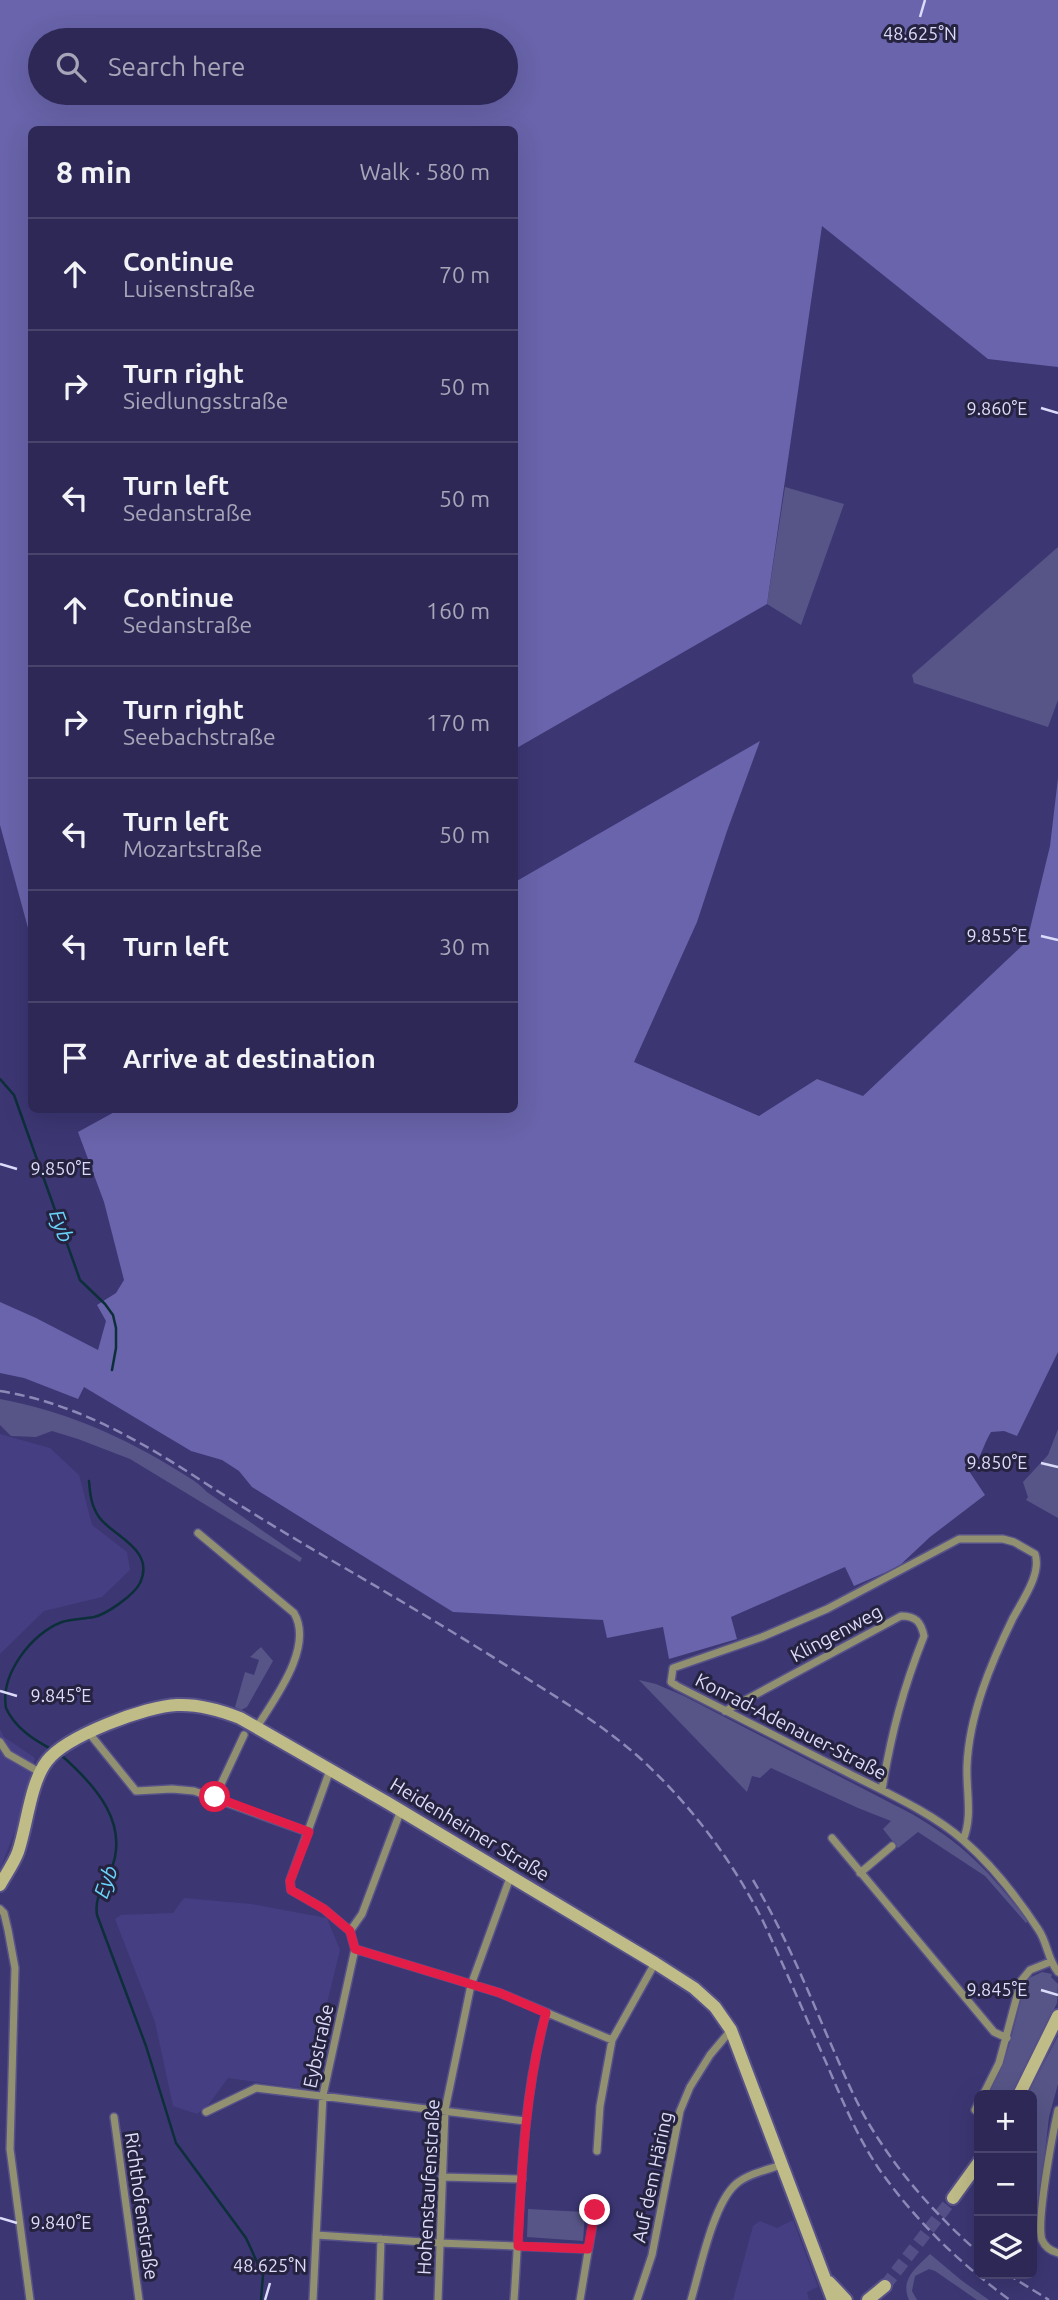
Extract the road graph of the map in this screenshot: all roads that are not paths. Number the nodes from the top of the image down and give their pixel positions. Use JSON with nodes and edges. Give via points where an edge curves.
{"nodes":[{"id":1,"x":198,"y":1533,"type":"dead end"},
{"id":2,"x":725,"y":1711,"type":"junction"},
{"id":3,"x":257,"y":1727,"type":"junction"},
{"id":4,"x":89,"y":1733,"type":"junction"},
{"id":5,"x":244,"y":1735,"type":"dead end"},
{"id":6,"x":0,"y":1742,"type":"edge"},
{"id":7,"x":43,"y":1767,"type":"junction"},
{"id":8,"x":330,"y":1770,"type":"junction"},
{"id":9,"x":882,"y":1790,"type":"junction"},
{"id":10,"x":215,"y":1797,"type":"junction"},
{"id":11,"x":401,"y":1810,"type":"junction"},
{"id":12,"x":309,"y":1832,"type":"junction"},
{"id":13,"x":832,"y":1838,"type":"dead end"},
{"id":14,"x":963,"y":1840,"type":"junction"},
{"id":15,"x":892,"y":1846,"type":"dead end"},
{"id":16,"x":860,"y":1873,"type":"junction"},
{"id":17,"x":511,"y":1875,"type":"junction"},
{"id":18,"x":0,"y":1885,"type":"edge"},
{"id":19,"x":0,"y":1909,"type":"edge"},
{"id":20,"x":350,"y":1931,"type":"junction"},
{"id":21,"x":355,"y":1949,"type":"junction"},
{"id":22,"x":1050,"y":1962,"type":"junction"},
{"id":23,"x":655,"y":1963,"type":"junction"},
{"id":24,"x":1058,"y":1972,"type":"edge"},
{"id":25,"x":471,"y":1984,"type":"junction"},
{"id":26,"x":546,"y":2013,"type":"junction"},
{"id":27,"x":1058,"y":2016,"type":"edge"},
{"id":28,"x":731,"y":2030,"type":"junction"},
{"id":29,"x":1007,"y":2038,"type":"junction"},
{"id":30,"x":612,"y":2040,"type":"junction"},
{"id":31,"x":986,"y":2090,"type":"edge"},
{"id":32,"x":1021,"y":2090,"type":"edge"},
{"id":33,"x":323,"y":2095,"type":"junction"},
{"id":34,"x":445,"y":2110,"type":"junction"},
{"id":35,"x":1058,"y":2110,"type":"edge"},
{"id":36,"x":206,"y":2112,"type":"dead end"},
{"id":37,"x":114,"y":2116,"type":"dead end"},
{"id":38,"x":525,"y":2121,"type":"junction"},
{"id":39,"x":597,"y":2151,"type":"dead end"},
{"id":40,"x":781,"y":2165,"type":"junction"},
{"id":41,"x":974,"y":2169,"type":"edge"},
{"id":42,"x":442,"y":2177,"type":"junction"},
{"id":43,"x":522,"y":2179,"type":"junction"},
{"id":44,"x":953,"y":2198,"type":"tunnel mouth"},
{"id":45,"x":595,"y":2210,"type":"dead end"},
{"id":46,"x":316,"y":2235,"type":"junction"},
{"id":47,"x":381,"y":2239,"type":"junction"},
{"id":48,"x":439,"y":2243,"type":"junction"},
{"id":49,"x":518,"y":2246,"type":"junction"},
{"id":50,"x":588,"y":2249,"type":"junction"},
{"id":51,"x":1058,"y":2253,"type":"edge"},
{"id":52,"x":826,"y":2279,"type":"junction"},
{"id":53,"x":883,"y":2291,"type":"tunnel mouth"},
{"id":54,"x":30,"y":2300,"type":"edge"},
{"id":55,"x":139,"y":2300,"type":"edge"},
{"id":56,"x":313,"y":2300,"type":"edge"},
{"id":57,"x":379,"y":2300,"type":"edge"},
{"id":58,"x":438,"y":2300,"type":"edge"},
{"id":59,"x":514,"y":2300,"type":"edge"},
{"id":60,"x":580,"y":2300,"type":"edge"},
{"id":61,"x":638,"y":2300,"type":"edge"},
{"id":62,"x":691,"y":2300,"type":"edge"},
{"id":63,"x":833,"y":2300,"type":"edge"},
{"id":64,"x":846,"y":2300,"type":"edge"},
{"id":65,"x":868,"y":2300,"type":"edge"}],
"edges":[{"from":1,"to":3,"type":"street","via":[[294,1613],[301,1624],[290,1672]]},
{"from":2,"to":9,"type":"street","name":"Konrad-Adenauer-Straße"},
{"from":2,"to":9,"type":"street","name":"Klingenweg","via":[[901,1616],[914,1617],[924,1636],[899,1704]]},
{"from":2,"to":14,"type":"street","name":"Konrad-Adenauer-Straße","via":[[671,1682],[673,1668],[816,1614],[960,1539],[1003,1539],[1035,1553],[1038,1561],[1032,1580],[997,1651],[973,1729],[967,1766],[968,1828]]},
{"from":3,"to":4,"type":"street","name":"Heidenheimer Straße","via":[[222,1711],[177,1705],[136,1714]]},
{"from":3,"to":8,"type":"street","name":"Heidenheimer Straße"},
{"from":4,"to":7,"type":"street","name":"Heidenheimer Straße","via":[[64,1744]]},
{"from":4,"to":10,"type":"street","via":[[136,1791],[172,1789]]},
{"from":5,"to":10,"type":"street"},
{"from":6,"to":7,"type":"street","via":[[8,1754]]},
{"from":7,"to":18,"type":"street","name":"Heidenheimer Straße","via":[[17,1854]]},
{"from":8,"to":11,"type":"street","name":"Heidenheimer Straße"},
{"from":8,"to":12,"type":"street"},
{"from":9,"to":14,"type":"street","name":"Konrad-Adenauer-Straße"},
{"from":10,"to":12,"type":"street"},
{"from":11,"to":17,"type":"street","name":"Heidenheimer Straße"},
{"from":11,"to":20,"type":"street","via":[[362,1914]]},
{"from":12,"to":20,"type":"street","via":[[290,1881],[291,1890]]},
{"from":13,"to":16,"type":"street"},
{"from":14,"to":22,"type":"street","name":"Konrad-Adenauer-Straße","via":[[1040,1930]]},
{"from":15,"to":16,"type":"street"},
{"from":16,"to":29,"type":"street","via":[[994,2032]]},
{"from":17,"to":23,"type":"street","name":"Heidenheimer Straße"},
{"from":17,"to":25,"type":"street","name":"Hohenstaufenstraße"},
{"from":19,"to":54,"type":"street","via":[[9,1930],[15,1968],[10,2149]]},
{"from":20,"to":21,"type":"street","name":"Eybstraße"},
{"from":21,"to":25,"type":"street"},
{"from":21,"to":33,"type":"street","name":"Eybstraße"},
{"from":22,"to":24,"type":"street","name":"Konrad-Adenauer-Straße"},
{"from":22,"to":29,"type":"street","via":[[1030,1970],[1021,1981]]},
{"from":23,"to":28,"type":"street","name":"Heidenheimer Straße","via":[[694,1988]]},
{"from":23,"to":30,"type":"street"},
{"from":25,"to":26,"type":"street"},
{"from":25,"to":34,"type":"street","name":"Hohenstaufenstraße"},
{"from":26,"to":30,"type":"street"},
{"from":26,"to":38,"type":"street"},
{"from":27,"to":32,"type":"street"},
{"from":28,"to":40,"type":"street","name":"Heidenheimer Straße"},
{"from":28,"to":61,"type":"street","name":"Auf dem Häring","via":[[703,2065],[680,2111],[652,2255]]},
{"from":29,"to":31,"type":"street"},
{"from":30,"to":39,"type":"street"},
{"from":33,"to":34,"type":"street"},
{"from":33,"to":36,"type":"street","via":[[256,2088]]},
{"from":33,"to":46,"type":"street","name":"Eybstraße"},
{"from":34,"to":38,"type":"street"},
{"from":34,"to":42,"type":"street","name":"Hohenstaufenstraße"},
{"from":35,"to":51,"type":"street","via":[[1041,2235],[1046,2247]]},
{"from":37,"to":55,"type":"street","name":"Richthofenstraße"},
{"from":38,"to":43,"type":"street"},
{"from":40,"to":52,"type":"street","name":"Heidenheimer Straße"},
{"from":40,"to":62,"type":"street","via":[[736,2184],[723,2200]]},
{"from":41,"to":44,"type":"street"},
{"from":42,"to":43,"type":"street"},
{"from":42,"to":48,"type":"street","name":"Hohenstaufenstraße"},
{"from":43,"to":49,"type":"street"},
{"from":45,"to":50,"type":"street"},
{"from":46,"to":47,"type":"street"},
{"from":46,"to":56,"type":"street","name":"Eybstraße"},
{"from":47,"to":48,"type":"street"},
{"from":47,"to":57,"type":"street"},
{"from":48,"to":49,"type":"street"},
{"from":48,"to":58,"type":"street","name":"Hohenstaufenstraße"},
{"from":49,"to":50,"type":"street"},
{"from":49,"to":59,"type":"street"},
{"from":50,"to":60,"type":"street"},
{"from":52,"to":63,"type":"street","name":"Heidenheimer Straße"},
{"from":52,"to":64,"type":"street","name":"Heidenheimer Straße"},
{"from":53,"to":65,"type":"street"}]}
